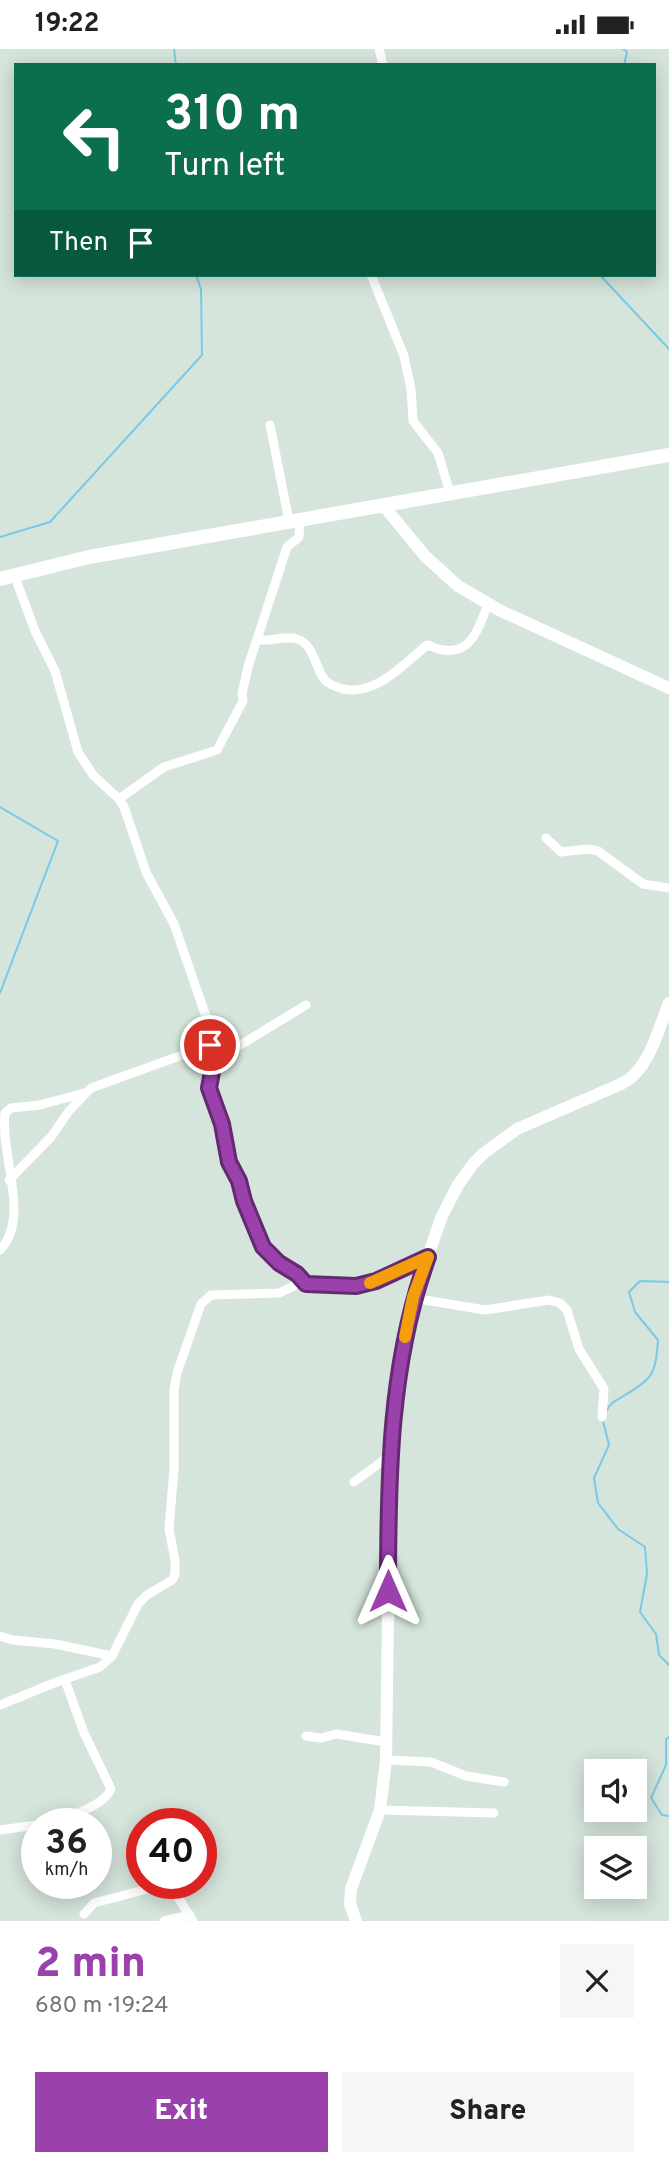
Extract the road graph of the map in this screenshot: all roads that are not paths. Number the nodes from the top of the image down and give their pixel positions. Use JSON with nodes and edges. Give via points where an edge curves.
{"nodes":[{"id":1,"x":372,"y":277,"type":"edge"},
{"id":2,"x":270,"y":425,"type":"dead end"},
{"id":3,"x":669,"y":455,"type":"edge"},
{"id":4,"x":450,"y":493,"type":"junction"},
{"id":5,"x":383,"y":505,"type":"junction"},
{"id":6,"x":294,"y":520,"type":"junction"},
{"id":7,"x":8,"y":578,"type":"edge"},
{"id":8,"x":488,"y":604,"type":"junction"},
{"id":9,"x":258,"y":640,"type":"junction"},
{"id":10,"x":669,"y":688,"type":"edge"},
{"id":11,"x":119,"y":799,"type":"junction"},
{"id":12,"x":546,"y":838,"type":"dead end"},
{"id":13,"x":669,"y":888,"type":"edge"},
{"id":14,"x":669,"y":1003,"type":"edge"},
{"id":15,"x":306,"y":1005,"type":"dead end"},
{"id":16,"x":210,"y":1045,"type":"junction"},
{"id":17,"x":214,"y":1061,"type":"junction"},
{"id":18,"x":86,"y":1092,"type":"junction"},
{"id":19,"x":9,"y":1180,"type":"junction"},
{"id":20,"x":0,"y":1250,"type":"edge"},
{"id":21,"x":428,"y":1257,"type":"junction"},
{"id":22,"x":306,"y":1284,"type":"junction"},
{"id":23,"x":413,"y":1297,"type":"junction"},
{"id":24,"x":602,"y":1417,"type":"dead end"},
{"id":25,"x":392,"y":1454,"type":"junction"},
{"id":26,"x":354,"y":1482,"type":"dead end"},
{"id":27,"x":0,"y":1636,"type":"edge"},
{"id":28,"x":112,"y":1656,"type":"junction"},
{"id":29,"x":65,"y":1680,"type":"junction"},
{"id":30,"x":0,"y":1705,"type":"edge"},
{"id":31,"x":306,"y":1736,"type":"dead end"},
{"id":32,"x":386,"y":1742,"type":"junction"},
{"id":33,"x":386,"y":1760,"type":"junction"},
{"id":34,"x":504,"y":1781,"type":"dead end"},
{"id":35,"x":86,"y":1808,"type":"edge"},
{"id":36,"x":380,"y":1811,"type":"junction"},
{"id":37,"x":494,"y":1813,"type":"dead end"},
{"id":38,"x":21,"y":1827,"type":"edge"},
{"id":39,"x":0,"y":1830,"type":"edge"},
{"id":40,"x":84,"y":1914,"type":"dead end"},
{"id":41,"x":191,"y":1918,"type":"edge"},
{"id":42,"x":164,"y":1921,"type":"edge"},
{"id":43,"x":356,"y":1921,"type":"edge"}],
"edges":[{"from":1,"to":4,"type":"street","via":[[404,356],[413,421],[438,453]]},
{"from":2,"to":6,"type":"street"},
{"from":3,"to":4,"type":"main road"},
{"from":4,"to":5,"type":"main road"},
{"from":5,"to":6,"type":"main road"},
{"from":5,"to":8,"type":"street","via":[[448,579]]},
{"from":6,"to":7,"type":"main road","via":[[89,557]]},
{"from":6,"to":9,"type":"street","via":[[299,537],[287,547]]},
{"from":7,"to":11,"type":"street","via":[[55,671],[78,752],[93,775]]},
{"from":8,"to":9,"type":"street","via":[[475,637],[461,648],[445,651],[427,645],[367,689],[349,690],[324,680],[306,646],[297,639]]},
{"from":8,"to":10,"type":"street"},
{"from":9,"to":11,"type":"street","via":[[243,701],[217,750],[164,767]]},
{"from":11,"to":16,"type":"street","via":[[146,872],[174,923],[210,1028]]},
{"from":12,"to":13,"type":"street","via":[[561,852],[598,851],[643,884]]},
{"from":14,"to":21,"type":"street","via":[[645,1059],[632,1077],[517,1129],[473,1164],[442,1216]]},
{"from":15,"to":17,"type":"street"},
{"from":16,"to":17,"type":"street"},
{"from":16,"to":18,"type":"street"},
{"from":17,"to":22,"type":"street","via":[[209,1088],[229,1162],[263,1247]]},
{"from":18,"to":19,"type":"street"},
{"from":18,"to":19,"type":"street","via":[[6,1111],[1,1143]]},
{"from":19,"to":20,"type":"street","via":[[11,1233]]},
{"from":21,"to":22,"type":"street","via":[[356,1286]]},
{"from":21,"to":23,"type":"street"},
{"from":22,"to":28,"type":"street","via":[[279,1293],[211,1295],[201,1304],[174,1390],[169,1529],[175,1575],[138,1604]]},
{"from":23,"to":24,"type":"street","via":[[485,1310],[549,1300],[560,1303],[567,1310],[579,1349],[604,1389]]},
{"from":23,"to":25,"type":"street","via":[[399,1370]]},
{"from":25,"to":26,"type":"street"},
{"from":25,"to":32,"type":"street"},
{"from":27,"to":28,"type":"street"},
{"from":28,"to":29,"type":"street","via":[[100,1667]]},
{"from":29,"to":30,"type":"street"},
{"from":29,"to":35,"type":"street","via":[[83,1733],[111,1790]]},
{"from":31,"to":32,"type":"street","via":[[336,1734]]},
{"from":32,"to":33,"type":"street"},
{"from":33,"to":34,"type":"street","via":[[431,1762],[466,1776]]},
{"from":33,"to":36,"type":"street"},
{"from":36,"to":37,"type":"street"},
{"from":36,"to":43,"type":"street","via":[[351,1889]]},
{"from":38,"to":39,"type":"street"},
{"from":40,"to":41,"type":"street","via":[[94,1903],[163,1885],[172,1888]]},
{"from":41,"to":42,"type":"street"}]}
